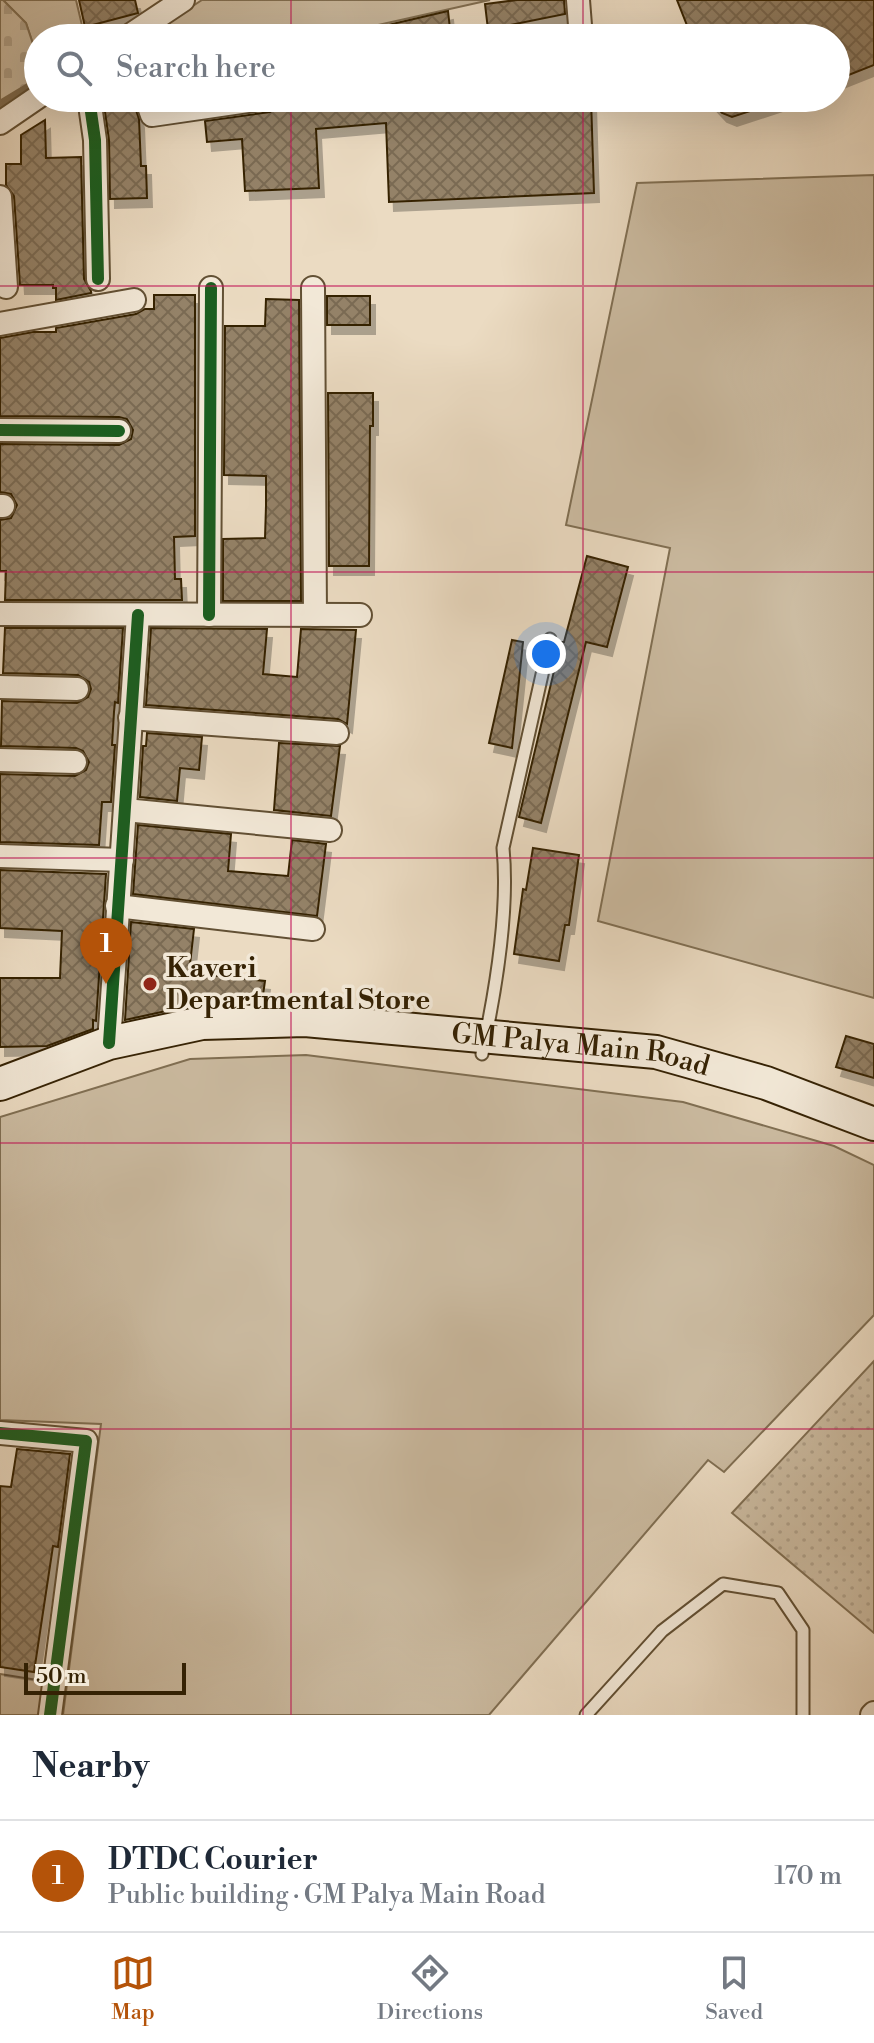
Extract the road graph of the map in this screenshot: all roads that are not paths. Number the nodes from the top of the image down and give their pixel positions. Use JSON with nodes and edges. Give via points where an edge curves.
{"nodes":[{"id":1,"x":183,"y":0,"type":"edge"},
{"id":2,"x":578,"y":0,"type":"edge"},
{"id":3,"x":150,"y":9,"type":"edge"},
{"id":4,"x":580,"y":24,"type":"edge"},
{"id":5,"x":24,"y":107,"type":"edge"},
{"id":6,"x":91,"y":112,"type":"edge"},
{"id":7,"x":151,"y":112,"type":"edge"},
{"id":8,"x":172,"y":112,"type":"edge"},
{"id":9,"x":0,"y":123,"type":"edge"},
{"id":10,"x":0,"y":197,"type":"edge"},
{"id":11,"x":98,"y":279,"type":"dead end"},
{"id":12,"x":6,"y":287,"type":"dead end"},
{"id":13,"x":211,"y":288,"type":"dead end"},
{"id":14,"x":313,"y":288,"type":"dead end"},
{"id":15,"x":134,"y":300,"type":"dead end"},
{"id":16,"x":0,"y":324,"type":"edge"},
{"id":17,"x":0,"y":430,"type":"edge"},
{"id":18,"x":119,"y":431,"type":"dead end"},
{"id":19,"x":0,"y":614,"type":"edge"},
{"id":20,"x":138,"y":615,"type":"junction"},
{"id":21,"x":209,"y":615,"type":"junction"},
{"id":22,"x":315,"y":615,"type":"junction"},
{"id":23,"x":360,"y":615,"type":"dead end"},
{"id":24,"x":550,"y":639,"type":"dead end"},
{"id":25,"x":0,"y":687,"type":"edge"},
{"id":26,"x":77,"y":689,"type":"dead end"},
{"id":27,"x":130,"y":718,"type":"junction"},
{"id":28,"x":337,"y":733,"type":"dead end"},
{"id":29,"x":0,"y":760,"type":"edge"},
{"id":30,"x":75,"y":762,"type":"dead end"},
{"id":31,"x":125,"y":810,"type":"junction"},
{"id":32,"x":330,"y":830,"type":"dead end"},
{"id":33,"x":0,"y":856,"type":"edge"},
{"id":34,"x":122,"y":860,"type":"junction"},
{"id":35,"x":117,"y":906,"type":"junction"},
{"id":36,"x":313,"y":929,"type":"dead end"},
{"id":37,"x":109,"y":1043,"type":"junction"},
{"id":38,"x":484,"y":1045,"type":"junction"},
{"id":39,"x":0,"y":1084,"type":"edge"},
{"id":40,"x":0,"y":1093,"type":"edge"},
{"id":41,"x":874,"y":1124,"type":"edge"},
{"id":42,"x":874,"y":1142,"type":"edge"},
{"id":43,"x":0,"y":1433,"type":"edge"},
{"id":44,"x":50,"y":1715,"type":"edge"},
{"id":45,"x":586,"y":1715,"type":"edge"},
{"id":46,"x":803,"y":1715,"type":"edge"}],
"edges":[{"from":1,"to":3,"type":"street"},
{"from":2,"to":4,"type":"street"},
{"from":5,"to":9,"type":"street"},
{"from":6,"to":11,"type":"street"},
{"from":7,"to":8,"type":"street"},
{"from":10,"to":12,"type":"street"},
{"from":13,"to":21,"type":"street"},
{"from":14,"to":22,"type":"street"},
{"from":15,"to":16,"type":"street"},
{"from":17,"to":18,"type":"street"},
{"from":19,"to":20,"type":"street"},
{"from":20,"to":21,"type":"street"},
{"from":20,"to":27,"type":"street"},
{"from":21,"to":22,"type":"street"},
{"from":22,"to":23,"type":"street"},
{"from":24,"to":38,"type":"lane","via":[[503,848],[506,876]]},
{"from":25,"to":26,"type":"street"},
{"from":27,"to":28,"type":"street"},
{"from":27,"to":31,"type":"street"},
{"from":29,"to":30,"type":"street"},
{"from":31,"to":32,"type":"street"},
{"from":31,"to":34,"type":"street"},
{"from":33,"to":34,"type":"street"},
{"from":34,"to":35,"type":"street"},
{"from":35,"to":36,"type":"street"},
{"from":35,"to":37,"type":"street"},
{"from":37,"to":38,"type":"main road","name":"GM Palya Main Road","via":[[202,1023],[305,1020]]},
{"from":37,"to":39,"type":"main road","name":"GM Palya Main Road"},
{"from":38,"to":40,"type":"main road","via":[[208,1041]]},
{"from":38,"to":41,"type":"main road","name":"GM Palya Main Road","via":[[656,1052],[766,1083]]},
{"from":38,"to":42,"type":"main road","via":[[709,1082]]},
{"from":43,"to":44,"type":"street","via":[[86,1441]]},
{"from":45,"to":46,"type":"lane","via":[[662,1631],[723,1584],[778,1593],[803,1630]]}]}
